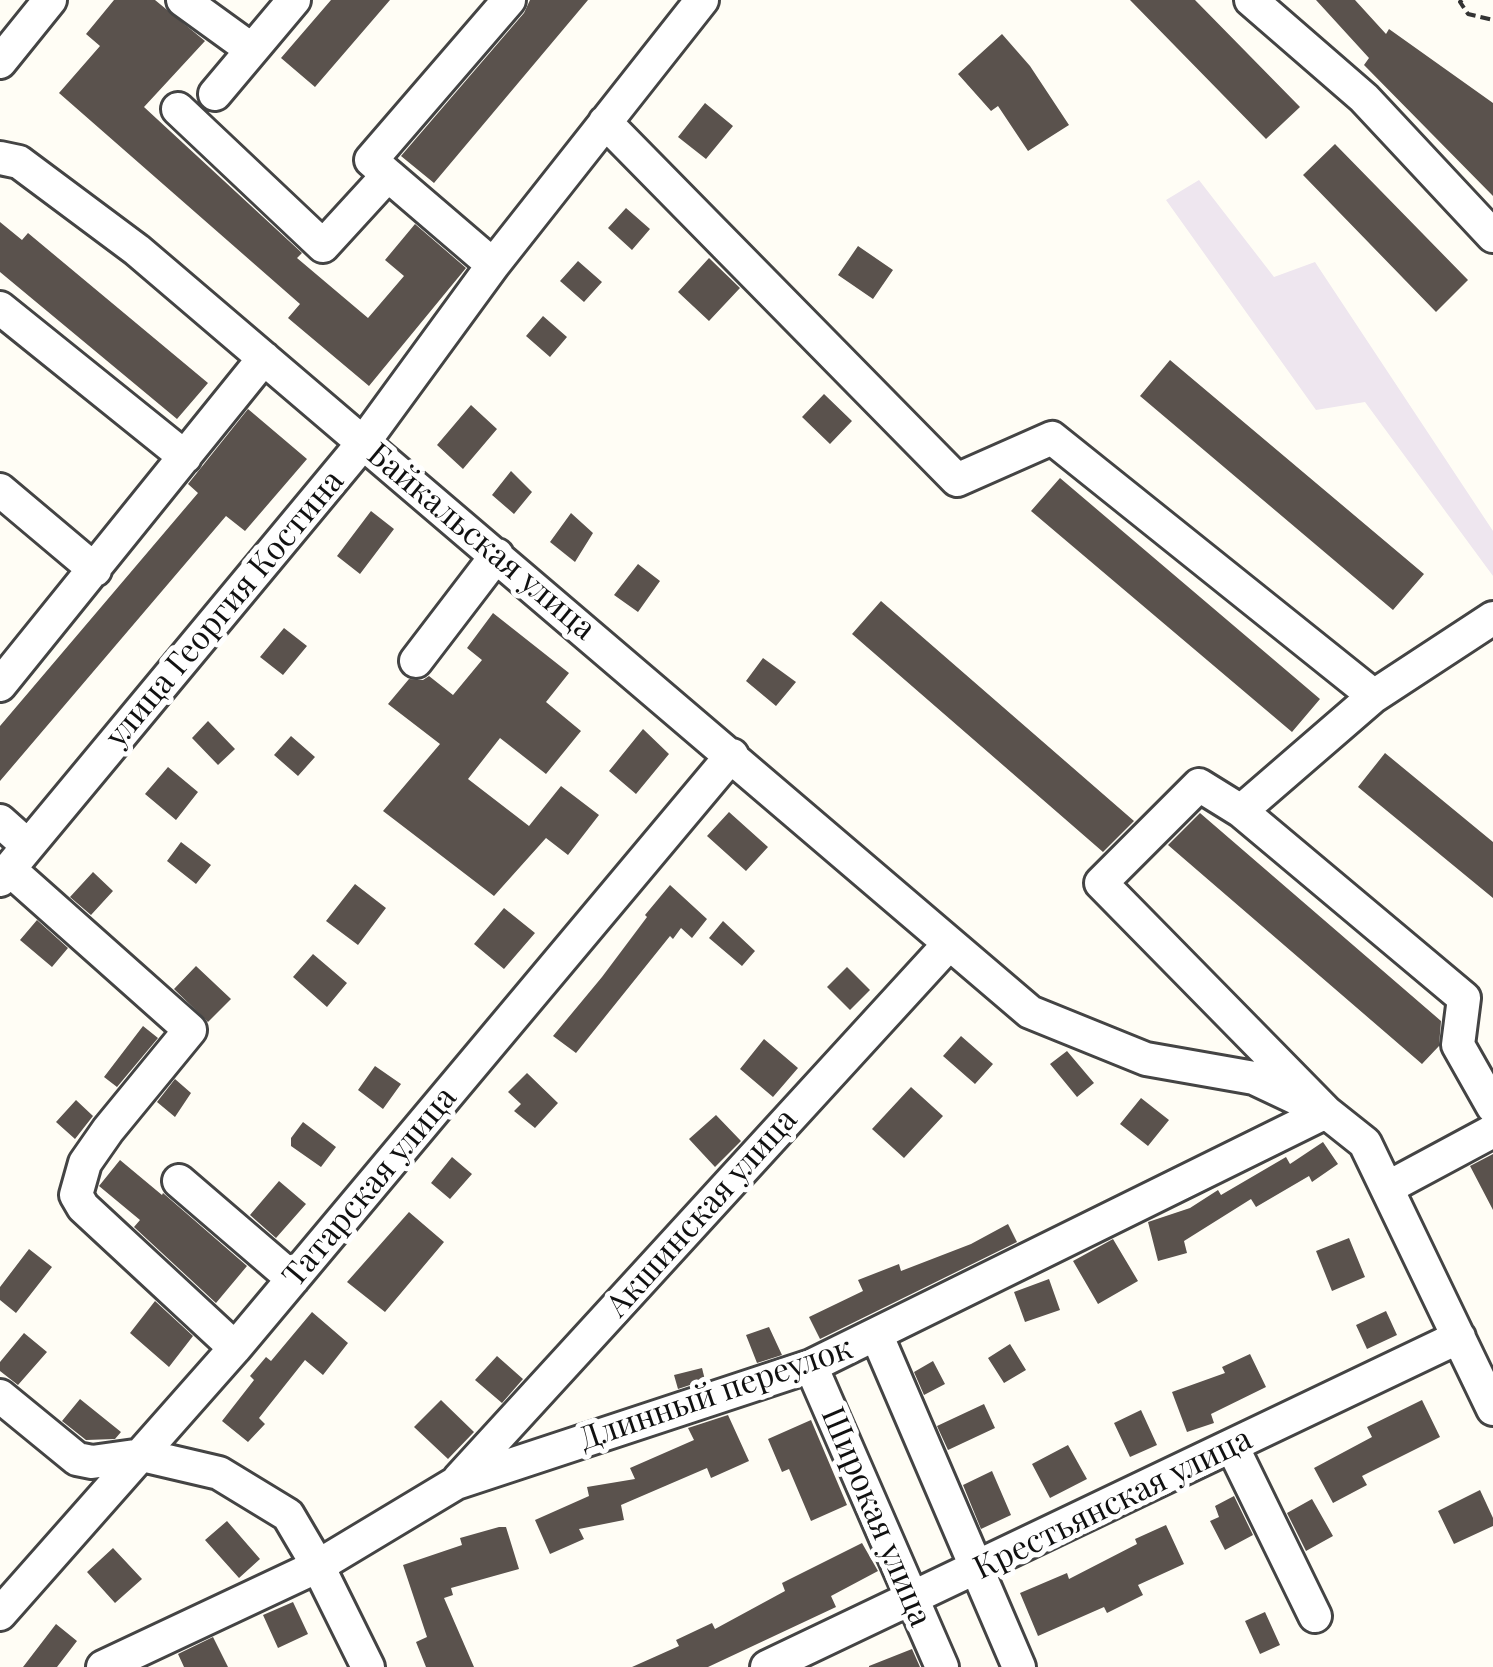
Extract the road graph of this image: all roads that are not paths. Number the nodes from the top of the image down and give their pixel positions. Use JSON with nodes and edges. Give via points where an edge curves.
{"nodes":[{"id":1,"x":50,"y":0,"type":"edge"},
{"id":2,"x":294,"y":0,"type":"edge"},
{"id":3,"x":509,"y":0,"type":"edge"},
{"id":4,"x":702,"y":0,"type":"edge"},
{"id":5,"x":1251,"y":0,"type":"edge"},
{"id":6,"x":188,"y":1,"type":"edge"},
{"id":7,"x":252,"y":50,"type":"junction"},
{"id":8,"x":0,"y":62,"type":"edge"},
{"id":9,"x":215,"y":94,"type":"dead end"},
{"id":10,"x":178,"y":109,"type":"dead end"},
{"id":11,"x":605,"y":122,"type":"junction"},
{"id":12,"x":0,"y":158,"type":"edge"},
{"id":13,"x":388,"y":175,"type":"junction"},
{"id":14,"x":1493,"y":236,"type":"edge"},
{"id":15,"x":494,"y":265,"type":"junction"},
{"id":16,"x":0,"y":308,"type":"edge"},
{"id":17,"x":264,"y":358,"type":"junction"},
{"id":18,"x":363,"y":443,"type":"junction"},
{"id":19,"x":186,"y":457,"type":"junction"},
{"id":20,"x":0,"y":490,"type":"edge"},
{"id":21,"x":497,"y":556,"type":"junction"},
{"id":22,"x":96,"y":570,"type":"junction"},
{"id":23,"x":1493,"y":618,"type":"edge"},
{"id":24,"x":416,"y":661,"type":"dead end"},
{"id":25,"x":0,"y":685,"type":"edge"},
{"id":26,"x":1374,"y":696,"type":"junction"},
{"id":27,"x":732,"y":754,"type":"junction"},
{"id":28,"x":1240,"y":811,"type":"junction"},
{"id":29,"x":0,"y":821,"type":"edge"},
{"id":30,"x":12,"y":865,"type":"edge"},
{"id":31,"x":950,"y":944,"type":"junction"},
{"id":32,"x":1493,"y":1107,"type":"edge"},
{"id":33,"x":1326,"y":1112,"type":"junction"},
{"id":34,"x":1493,"y":1131,"type":"edge"},
{"id":35,"x":178,"y":1181,"type":"dead end"},
{"id":36,"x":1387,"y":1188,"type":"junction"},
{"id":37,"x":293,"y":1279,"type":"junction"},
{"id":38,"x":877,"y":1336,"type":"junction"},
{"id":39,"x":1459,"y":1338,"type":"junction"},
{"id":40,"x":235,"y":1348,"type":"junction"},
{"id":41,"x":811,"y":1366,"type":"junction"},
{"id":42,"x":0,"y":1396,"type":"edge"},
{"id":43,"x":1493,"y":1409,"type":"edge"},
{"id":44,"x":1232,"y":1446,"type":"junction"},
{"id":45,"x":142,"y":1455,"type":"junction"},
{"id":46,"x":456,"y":1483,"type":"junction"},
{"id":47,"x":318,"y":1566,"type":"junction"},
{"id":48,"x":976,"y":1570,"type":"junction"},
{"id":49,"x":911,"y":1600,"type":"junction"},
{"id":50,"x":0,"y":1614,"type":"edge"},
{"id":51,"x":1316,"y":1616,"type":"dead end"},
{"id":52,"x":104,"y":1667,"type":"edge"},
{"id":53,"x":368,"y":1667,"type":"edge"},
{"id":54,"x":767,"y":1667,"type":"edge"},
{"id":55,"x":942,"y":1667,"type":"edge"},
{"id":56,"x":1019,"y":1667,"type":"edge"}],
"edges":[{"from":1,"to":8,"type":"street"},
{"from":2,"to":7,"type":"street"},
{"from":3,"to":13,"type":"street","via":[[371,160]]},
{"from":4,"to":11,"type":"street","name":"улица Георгия Костина"},
{"from":5,"to":14,"type":"street","via":[[1364,98]]},
{"from":6,"to":7,"type":"street"},
{"from":7,"to":9,"type":"street"},
{"from":10,"to":13,"type":"street","via":[[323,246]]},
{"from":11,"to":15,"type":"street","name":"улица Георгия Костина"},
{"from":11,"to":26,"type":"street","via":[[957,480],[1052,438]]},
{"from":12,"to":17,"type":"street","name":"Байкальская улица","via":[[19,162],[108,228]]},
{"from":13,"to":15,"type":"street"},
{"from":15,"to":18,"type":"street","name":"улица Георгия Костина"},
{"from":16,"to":19,"type":"street"},
{"from":17,"to":18,"type":"street","name":"Байкальская улица"},
{"from":17,"to":19,"type":"street"},
{"from":18,"to":21,"type":"street","name":"Байкальская улица"},
{"from":18,"to":30,"type":"street","name":"улица Георгия Костина"},
{"from":19,"to":22,"type":"street"},
{"from":20,"to":22,"type":"street"},
{"from":21,"to":24,"type":"street"},
{"from":21,"to":27,"type":"street","name":"Байкальская улица"},
{"from":22,"to":25,"type":"street"},
{"from":23,"to":26,"type":"street"},
{"from":26,"to":28,"type":"street"},
{"from":27,"to":31,"type":"street","name":"Байкальская улица"},
{"from":27,"to":37,"type":"street","name":"Татарская улица"},
{"from":28,"to":32,"type":"street","via":[[1464,998],[1458,1045]]},
{"from":28,"to":33,"type":"street","via":[[1199,785],[1101,884]]},
{"from":29,"to":30,"type":"street"},
{"from":30,"to":40,"type":"street","via":[[190,1030],[108,1130],[86,1163],[76,1196]]},
{"from":31,"to":33,"type":"street","name":"Байкальская улица","via":[[1030,1012],[1146,1058],[1254,1078]]},
{"from":31,"to":46,"type":"street","name":"Акшинская улица"},
{"from":33,"to":36,"type":"street","via":[[1366,1143]]},
{"from":33,"to":38,"type":"street","name":"Длинный переулок"},
{"from":34,"to":36,"type":"street"},
{"from":35,"to":37,"type":"street"},
{"from":36,"to":39,"type":"street"},
{"from":37,"to":40,"type":"street","name":"Татарская улица"},
{"from":38,"to":41,"type":"street","name":"Длинный переулок"},
{"from":38,"to":48,"type":"street"},
{"from":39,"to":43,"type":"street"},
{"from":39,"to":44,"type":"street","name":"Крестьянская улица"},
{"from":40,"to":45,"type":"street","name":"Татарская улица"},
{"from":41,"to":46,"type":"street","name":"Длинный переулок"},
{"from":41,"to":49,"type":"street","name":"Широкая улица"},
{"from":42,"to":45,"type":"street","via":[[77,1459]]},
{"from":44,"to":48,"type":"street","name":"Крестьянская улица"},
{"from":44,"to":51,"type":"street"},
{"from":45,"to":47,"type":"street","via":[[219,1473],[288,1515]]},
{"from":45,"to":50,"type":"street","name":"Татарская улица"},
{"from":46,"to":47,"type":"street","name":"Длинный переулок"},
{"from":47,"to":52,"type":"street","name":"Длинный переулок"},
{"from":47,"to":53,"type":"street"},
{"from":48,"to":49,"type":"street","name":"Крестьянская улица"},
{"from":48,"to":56,"type":"street"},
{"from":49,"to":54,"type":"street","name":"Крестьянская улица"},
{"from":49,"to":55,"type":"street","name":"Широкая улица"}]}
